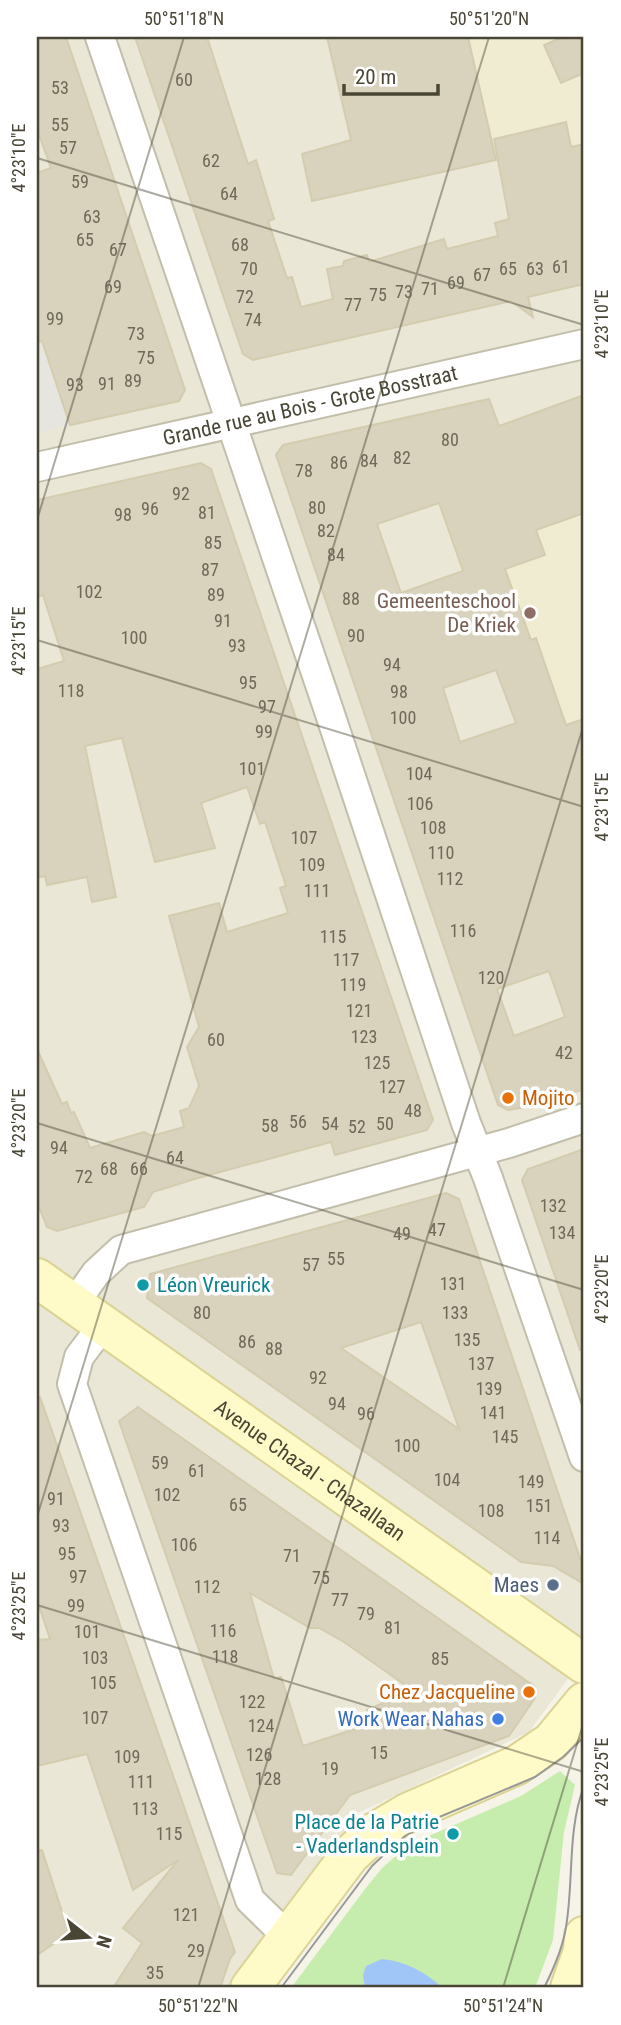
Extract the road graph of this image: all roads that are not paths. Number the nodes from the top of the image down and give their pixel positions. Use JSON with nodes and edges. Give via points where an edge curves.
{"nodes":[{"id":1,"x":100,"y":37,"type":"edge"},
{"id":2,"x":584,"y":344,"type":"edge"},
{"id":3,"x":232,"y":423,"type":"junction"},
{"id":4,"x":37,"y":467,"type":"edge"},
{"id":5,"x":584,"y":1118,"type":"edge"},
{"id":6,"x":477,"y":1151,"type":"junction"},
{"id":7,"x":37,"y":1278,"type":"edge"},
{"id":8,"x":88,"y":1315,"type":"junction"},
{"id":9,"x":584,"y":1457,"type":"edge"},
{"id":10,"x":584,"y":1664,"type":"edge"},
{"id":11,"x":584,"y":1702,"type":"edge"},
{"id":12,"x":287,"y":1936,"type":"junction"},
{"id":13,"x":584,"y":1936,"type":"edge"},
{"id":14,"x":250,"y":1988,"type":"edge"},
{"id":15,"x":570,"y":1988,"type":"edge"}],
"edges":[{"from":1,"to":3,"type":"street"},
{"from":2,"to":3,"type":"street","name":"Grande rue au Bois - Grote Bosstraat"},
{"from":3,"to":4,"type":"street","name":"Grande rue au Bois - Grote Bosstraat"},
{"from":3,"to":6,"type":"street"},
{"from":5,"to":6,"type":"street"},
{"from":6,"to":8,"type":"street","via":[[121,1250],[96,1273]]},
{"from":6,"to":9,"type":"street"},
{"from":7,"to":8,"type":"street","name":"Avenue Chazal - Chazallaan"},
{"from":8,"to":10,"type":"street","name":"Avenue Chazal - Chazallaan"},
{"from":8,"to":12,"type":"street","via":[[72,1384],[250,1900]]},
{"from":11,"to":12,"type":"street","via":[[551,1742],[517,1765],[407,1813],[375,1832],[350,1855]]},
{"from":12,"to":14,"type":"street"},
{"from":13,"to":15,"type":"street"}]}
